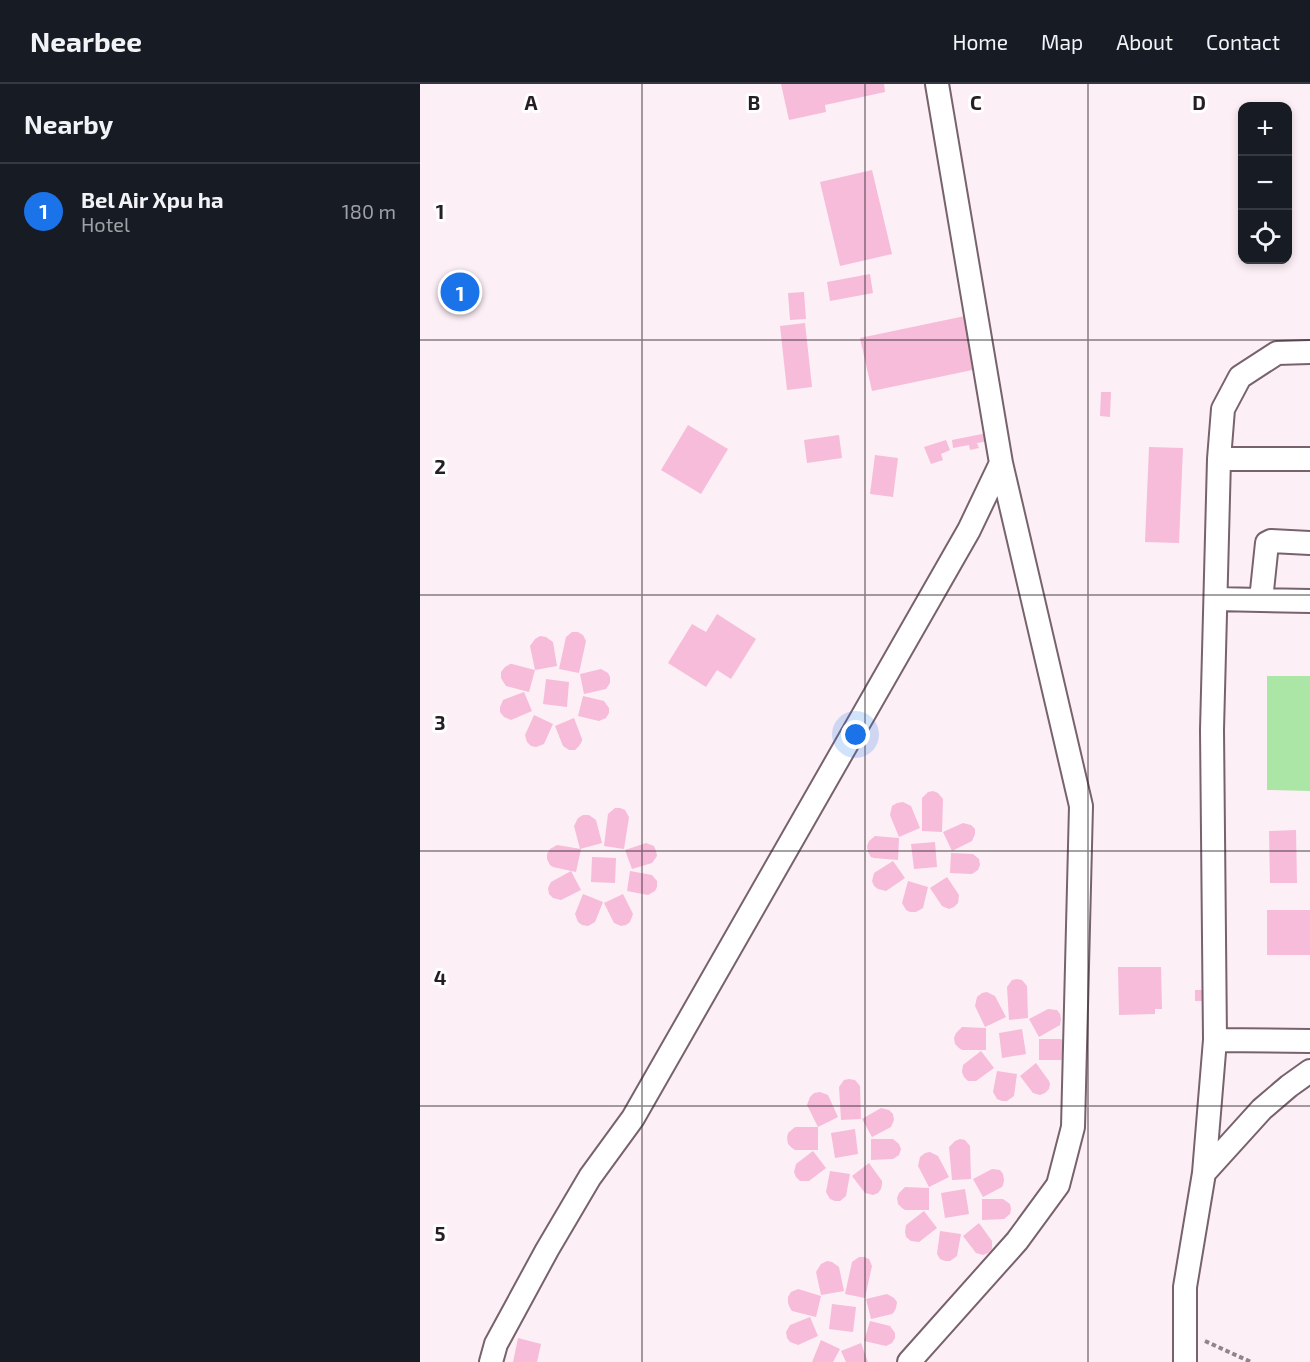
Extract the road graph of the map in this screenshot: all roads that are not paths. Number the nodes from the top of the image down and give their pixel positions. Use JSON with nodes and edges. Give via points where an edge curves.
{"nodes":[{"id":1,"x":937,"y":84,"type":"edge"},
{"id":2,"x":1310,"y":352,"type":"edge"},
{"id":3,"x":1219,"y":459,"type":"junction"},
{"id":4,"x":1310,"y":459,"type":"edge"},
{"id":5,"x":1001,"y":463,"type":"junction"},
{"id":6,"x":1310,"y":543,"type":"edge"},
{"id":7,"x":1216,"y":598,"type":"junction"},
{"id":8,"x":1261,"y":600,"type":"junction"},
{"id":9,"x":1310,"y":601,"type":"edge"},
{"id":10,"x":1215,"y":1040,"type":"junction"},
{"id":11,"x":1310,"y":1041,"type":"edge"},
{"id":12,"x":1310,"y":1071,"type":"edge"},
{"id":13,"x":1204,"y":1173,"type":"junction"},
{"id":14,"x":491,"y":1362,"type":"edge"},
{"id":15,"x":909,"y":1362,"type":"edge"},
{"id":16,"x":1185,"y":1362,"type":"edge"}],
"edges":[{"from":1,"to":5,"type":"street"},
{"from":2,"to":3,"type":"street","via":[[1276,353],[1240,377],[1223,409]]},
{"from":3,"to":4,"type":"street"},
{"from":3,"to":7,"type":"street"},
{"from":5,"to":14,"type":"street","via":[[969,530],[633,1118],[590,1177],[546,1250],[496,1344]]},
{"from":5,"to":15,"type":"street","via":[[1081,806],[1073,1127],[1058,1185],[1017,1242]]},
{"from":6,"to":8,"type":"street","via":[[1267,543]]},
{"from":7,"to":8,"type":"street"},
{"from":7,"to":10,"type":"street","via":[[1212,730]]},
{"from":8,"to":9,"type":"street"},
{"from":10,"to":11,"type":"street"},
{"from":10,"to":13,"type":"street"},
{"from":12,"to":13,"type":"street","via":[[1262,1109]]},
{"from":13,"to":16,"type":"street","via":[[1185,1287]]}]}
